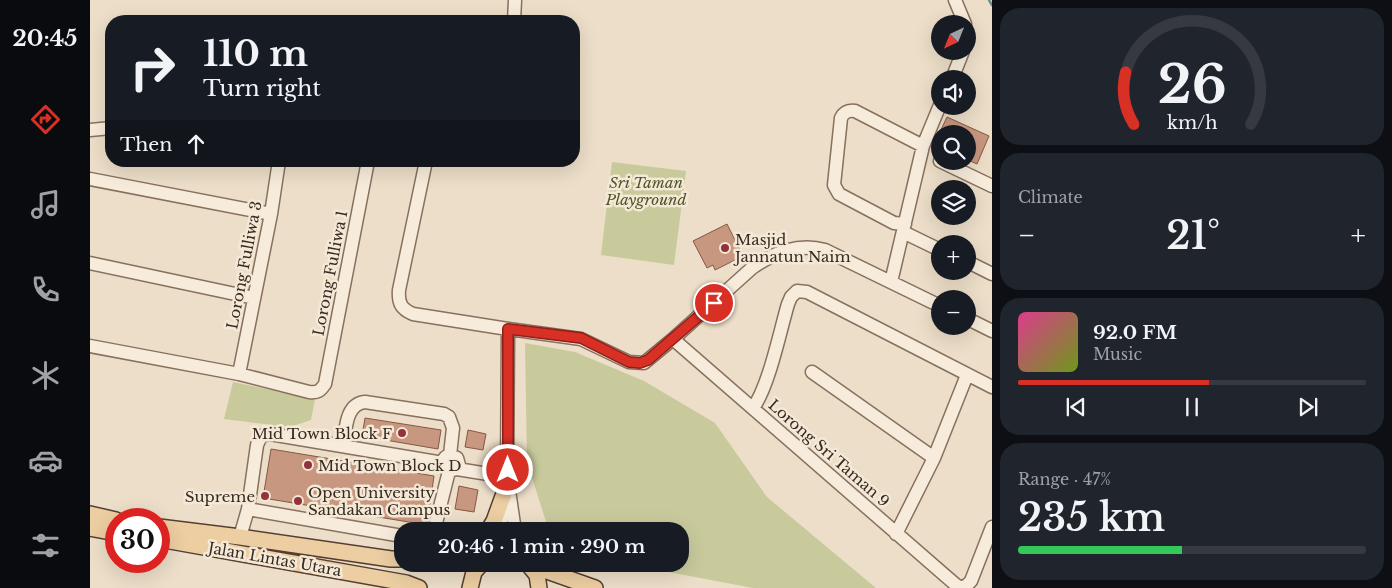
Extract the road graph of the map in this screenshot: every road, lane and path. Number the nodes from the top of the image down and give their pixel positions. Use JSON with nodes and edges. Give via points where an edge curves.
{"nodes":[{"id":1,"x":515,"y":0,"type":"edge"},
{"id":2,"x":956,"y":0,"type":"edge"},
{"id":3,"x":514,"y":15,"type":"edge"},
{"id":4,"x":962,"y":15,"type":"edge"},
{"id":5,"x":936,"y":115,"type":"edge"},
{"id":6,"x":105,"y":129,"type":"edge"},
{"id":7,"x":90,"y":130,"type":"edge"},
{"id":8,"x":922,"y":149,"type":"junction"},
{"id":9,"x":931,"y":155,"type":"edge"},
{"id":10,"x":278,"y":167,"type":"edge"},
{"id":11,"x":367,"y":167,"type":"edge"},
{"id":12,"x":425,"y":167,"type":"edge"},
{"id":13,"x":959,"y":170,"type":"edge"},
{"id":14,"x":90,"y":179,"type":"edge"},
{"id":15,"x":992,"y":186,"type":"edge"},
{"id":16,"x":271,"y":214,"type":"junction"},
{"id":17,"x":904,"y":228,"type":"junction"},
{"id":18,"x":931,"y":244,"type":"edge"},
{"id":19,"x":90,"y":263,"type":"edge"},
{"id":20,"x":976,"y":266,"type":"edge"},
{"id":21,"x":992,"y":274,"type":"edge"},
{"id":22,"x":891,"y":282,"type":"junction"},
{"id":23,"x":254,"y":298,"type":"junction"},
{"id":24,"x":931,"y":302,"type":"edge"},
{"id":25,"x":976,"y":323,"type":"edge"},
{"id":26,"x":508,"y":329,"type":"junction"},
{"id":27,"x":992,"y":331,"type":"edge"},
{"id":28,"x":673,"y":340,"type":"junction"},
{"id":29,"x":90,"y":346,"type":"edge"},
{"id":30,"x":812,"y":372,"type":"dead end"},
{"id":31,"x":239,"y":374,"type":"junction"},
{"id":32,"x":967,"y":375,"type":"junction"},
{"id":33,"x":992,"y":387,"type":"edge"},
{"id":34,"x":753,"y":408,"type":"junction"},
{"id":35,"x":343,"y":446,"type":"junction"},
{"id":36,"x":934,"y":458,"type":"junction"},
{"id":37,"x":451,"y":464,"type":"junction"},
{"id":38,"x":507,"y":478,"type":"junction"},
{"id":39,"x":248,"y":510,"type":"junction"},
{"id":40,"x":90,"y":514,"type":"edge"},
{"id":41,"x":105,"y":517,"type":"edge"},
{"id":42,"x":435,"y":522,"type":"edge"},
{"id":43,"x":493,"y":522,"type":"edge"},
{"id":44,"x":500,"y":522,"type":"edge"},
{"id":45,"x":514,"y":522,"type":"edge"},
{"id":46,"x":992,"y":527,"type":"edge"},
{"id":47,"x":90,"y":528,"type":"edge"},
{"id":48,"x":170,"y":528,"type":"edge"},
{"id":49,"x":105,"y":531,"type":"edge"},
{"id":50,"x":896,"y":534,"type":"junction"},
{"id":51,"x":394,"y":535,"type":"edge"},
{"id":52,"x":240,"y":537,"type":"junction"},
{"id":53,"x":170,"y":541,"type":"edge"},
{"id":54,"x":394,"y":558,"type":"edge"},
{"id":55,"x":474,"y":572,"type":"edge"},
{"id":56,"x":535,"y":572,"type":"edge"},
{"id":57,"x":549,"y":572,"type":"edge"},
{"id":58,"x":414,"y":586,"type":"edge"},
{"id":59,"x":470,"y":588,"type":"edge"},
{"id":60,"x":539,"y":588,"type":"edge"},
{"id":61,"x":595,"y":588,"type":"edge"}],
"edges":[{"from":1,"to":3,"type":"street"},
{"from":2,"to":4,"type":"street"},
{"from":5,"to":8,"type":"street"},
{"from":6,"to":7,"type":"street"},
{"from":8,"to":9,"type":"street"},
{"from":8,"to":17,"type":"street"},
{"from":8,"to":17,"type":"street","via":[[855,111],[846,112],[841,118],[835,190]]},
{"from":10,"to":16,"type":"street","name":"Lorong Fulliwa 3"},
{"from":11,"to":31,"type":"street","name":"Lorong Fulliwa 1","via":[[320,391],[309,392]]},
{"from":12,"to":26,"type":"street","via":[[399,290],[400,304],[412,314]]},
{"from":13,"to":15,"type":"street"},
{"from":14,"to":16,"type":"street"},
{"from":16,"to":23,"type":"street","name":"Lorong Fulliwa 3"},
{"from":17,"to":18,"type":"street"},
{"from":17,"to":22,"type":"street"},
{"from":19,"to":23,"type":"street"},
{"from":20,"to":21,"type":"street"},
{"from":22,"to":24,"type":"street"},
{"from":22,"to":28,"type":"street","via":[[825,250],[792,249],[766,258],[752,268]]},
{"from":23,"to":31,"type":"street","name":"Lorong Fulliwa 3"},
{"from":25,"to":27,"type":"street"},
{"from":26,"to":28,"type":"street","via":[[581,338],[634,364],[644,363]]},
{"from":26,"to":38,"type":"street"},
{"from":28,"to":34,"type":"street","name":"Lorong Sri Taman 9"},
{"from":29,"to":31,"type":"street"},
{"from":30,"to":36,"type":"street"},
{"from":32,"to":33,"type":"street"},
{"from":32,"to":34,"type":"street","via":[[807,292],[797,291],[788,304],[767,378]]},
{"from":32,"to":36,"type":"street"},
{"from":34,"to":50,"type":"street","name":"Lorong Sri Taman 9"},
{"from":35,"to":37,"type":"street"},
{"from":35,"to":37,"type":"street","via":[[351,410],[359,403],[444,414],[450,417],[453,428]]},
{"from":35,"to":39,"type":"street","via":[[270,434],[261,436]]},
{"from":36,"to":50,"type":"street"},
{"from":37,"to":38,"type":"street"},
{"from":37,"to":42,"type":"street"},
{"from":38,"to":43,"type":"main road"},
{"from":38,"to":44,"type":"street"},
{"from":38,"to":45,"type":"street"},
{"from":39,"to":51,"type":"street"},
{"from":39,"to":52,"type":"street"},
{"from":40,"to":41,"type":"main road"},
{"from":46,"to":50,"type":"street","name":"Lorong Sri Taman 9","via":[[971,581],[961,588]]},
{"from":47,"to":49,"type":"main road"},
{"from":48,"to":52,"type":"main road","name":"Jalan Lintas Utara"},
{"from":52,"to":54,"type":"main road","name":"Jalan Lintas Utara"},
{"from":53,"to":58,"type":"main road","name":"Jalan Lintas Utara"},
{"from":55,"to":59,"type":"main road"},
{"from":56,"to":60,"type":"main road"},
{"from":57,"to":61,"type":"main road"}]}
